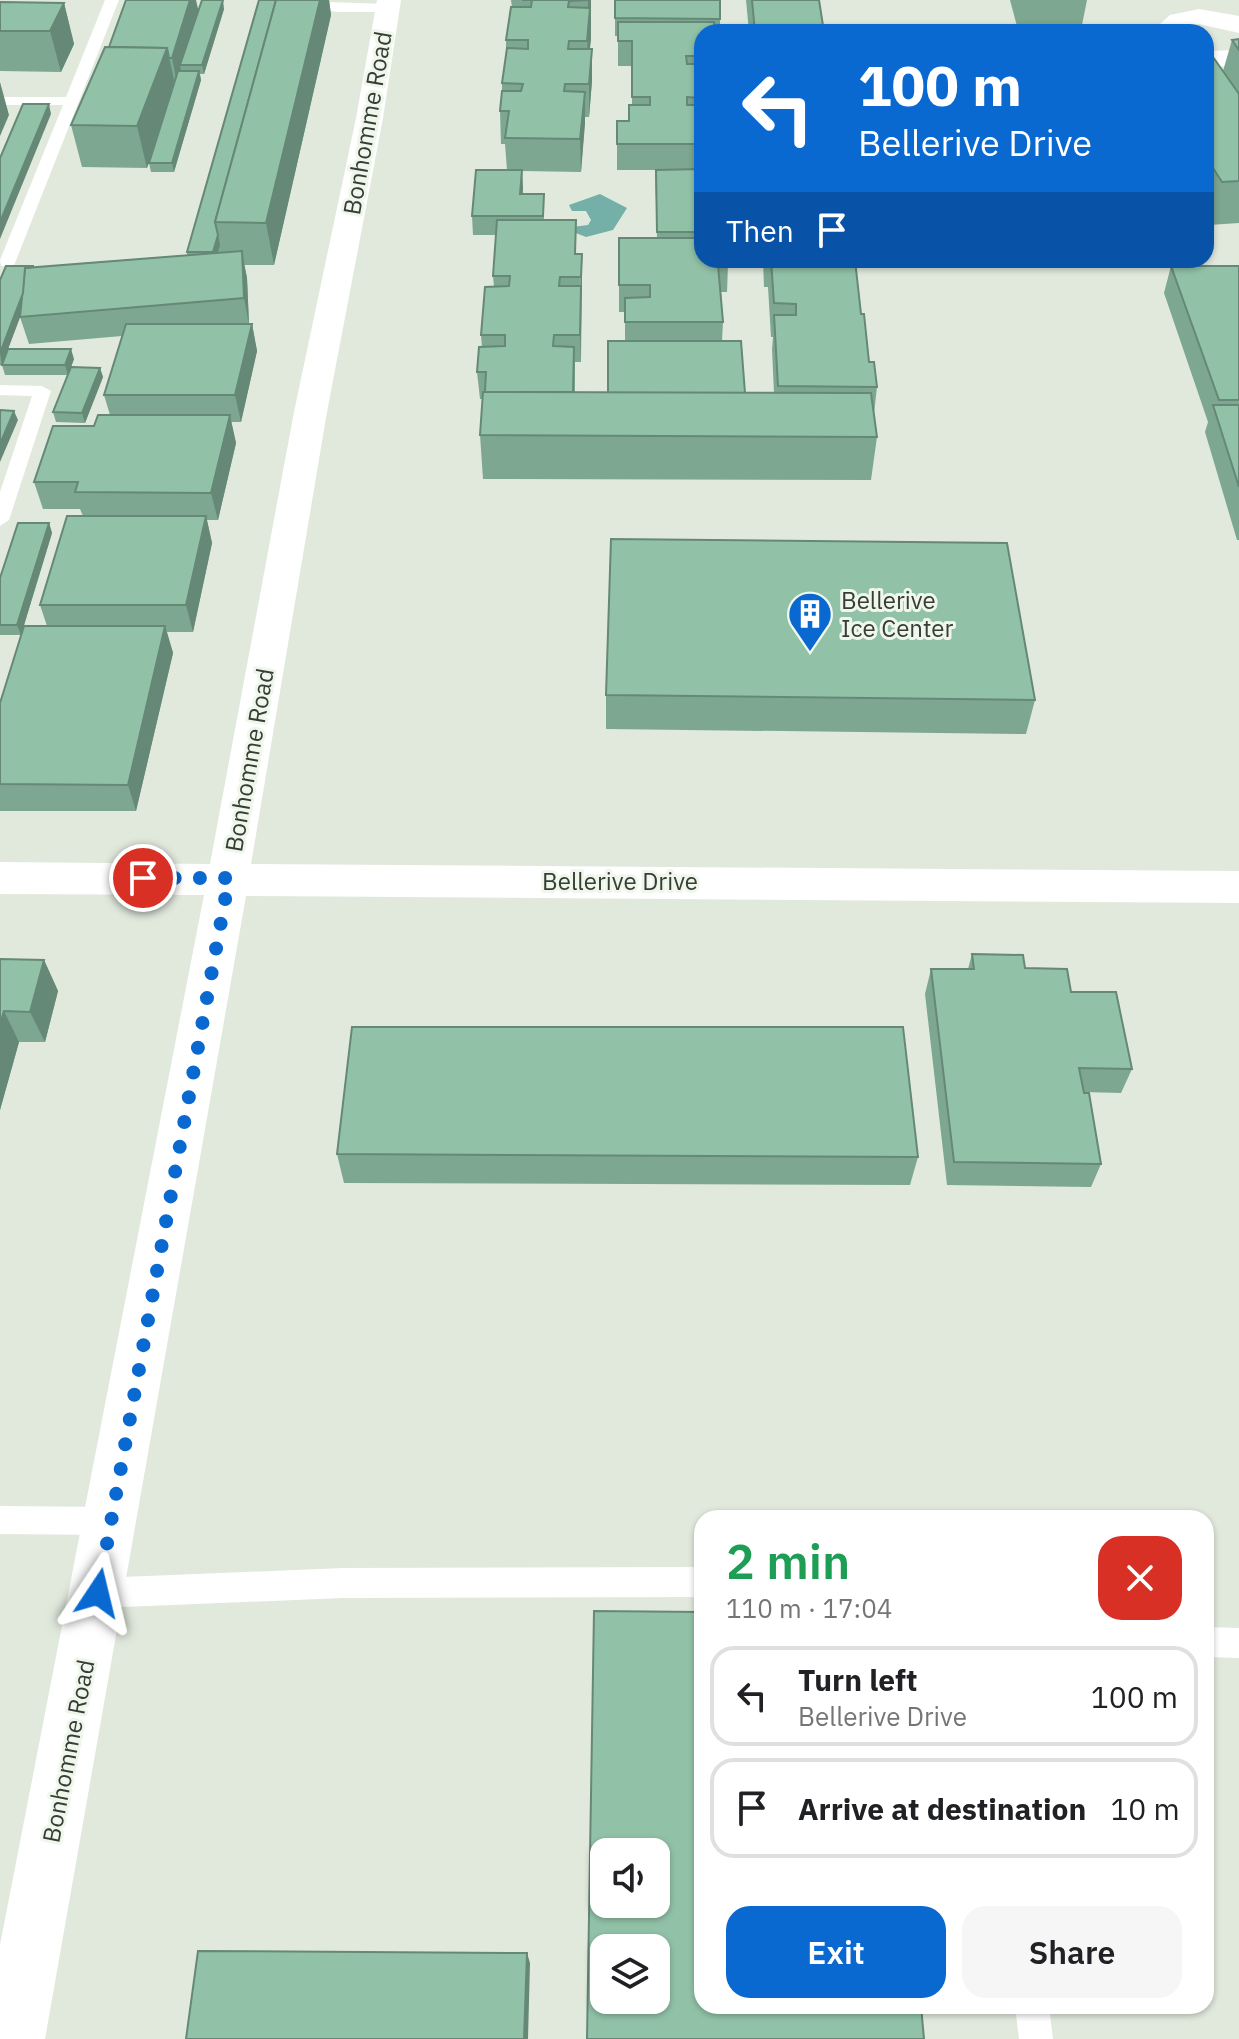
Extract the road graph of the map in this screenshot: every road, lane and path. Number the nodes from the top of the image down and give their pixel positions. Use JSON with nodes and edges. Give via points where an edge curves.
{"nodes":[{"id":1,"x":112,"y":0,"type":"edge"},
{"id":2,"x":272,"y":0,"type":"edge"},
{"id":3,"x":389,"y":4,"type":"edge"},
{"id":4,"x":1172,"y":24,"type":"edge"},
{"id":5,"x":1239,"y":25,"type":"edge"},
{"id":6,"x":1239,"y":58,"type":"edge"},
{"id":7,"x":1214,"y":59,"type":"edge"},
{"id":8,"x":0,"y":101,"type":"edge"},
{"id":9,"x":73,"y":101,"type":"junction"},
{"id":10,"x":7,"y":263,"type":"edge"},
{"id":11,"x":0,"y":390,"type":"edge"},
{"id":12,"x":0,"y":520,"type":"edge"},
{"id":13,"x":0,"y":878,"type":"edge"},
{"id":14,"x":229,"y":878,"type":"junction"},
{"id":15,"x":1239,"y":887,"type":"edge"},
{"id":16,"x":0,"y":1520,"type":"edge"},
{"id":17,"x":111,"y":1521,"type":"junction"},
{"id":18,"x":694,"y":1582,"type":"edge"},
{"id":19,"x":98,"y":1593,"type":"junction"},
{"id":20,"x":1214,"y":1642,"type":"edge"},
{"id":21,"x":1239,"y":1643,"type":"edge"},
{"id":22,"x":1033,"y":2014,"type":"edge"},
{"id":23,"x":13,"y":2039,"type":"edge"},
{"id":24,"x":1036,"y":2039,"type":"edge"}],
"edges":[{"from":1,"to":9,"type":"lane"},
{"from":2,"to":3,"type":"lane","via":[[338,8]]},
{"from":3,"to":14,"type":"street","name":"Bonhomme Road","via":[[303,451]]},
{"from":4,"to":5,"type":"street","via":[[1193,17]]},
{"from":6,"to":7,"type":"street"},
{"from":8,"to":9,"type":"lane"},
{"from":9,"to":10,"type":"lane"},
{"from":11,"to":12,"type":"lane","via":[[42,391]]},
{"from":13,"to":14,"type":"street","name":"Bellerive Drive"},
{"from":14,"to":15,"type":"street","name":"Bellerive Drive"},
{"from":14,"to":17,"type":"street","name":"Bonhomme Road"},
{"from":16,"to":17,"type":"lane"},
{"from":17,"to":19,"type":"street","name":"Bonhomme Road"},
{"from":18,"to":19,"type":"lane","via":[[329,1583]]},
{"from":19,"to":23,"type":"street","name":"Bonhomme Road"},
{"from":20,"to":21,"type":"lane"},
{"from":22,"to":24,"type":"lane"}]}
